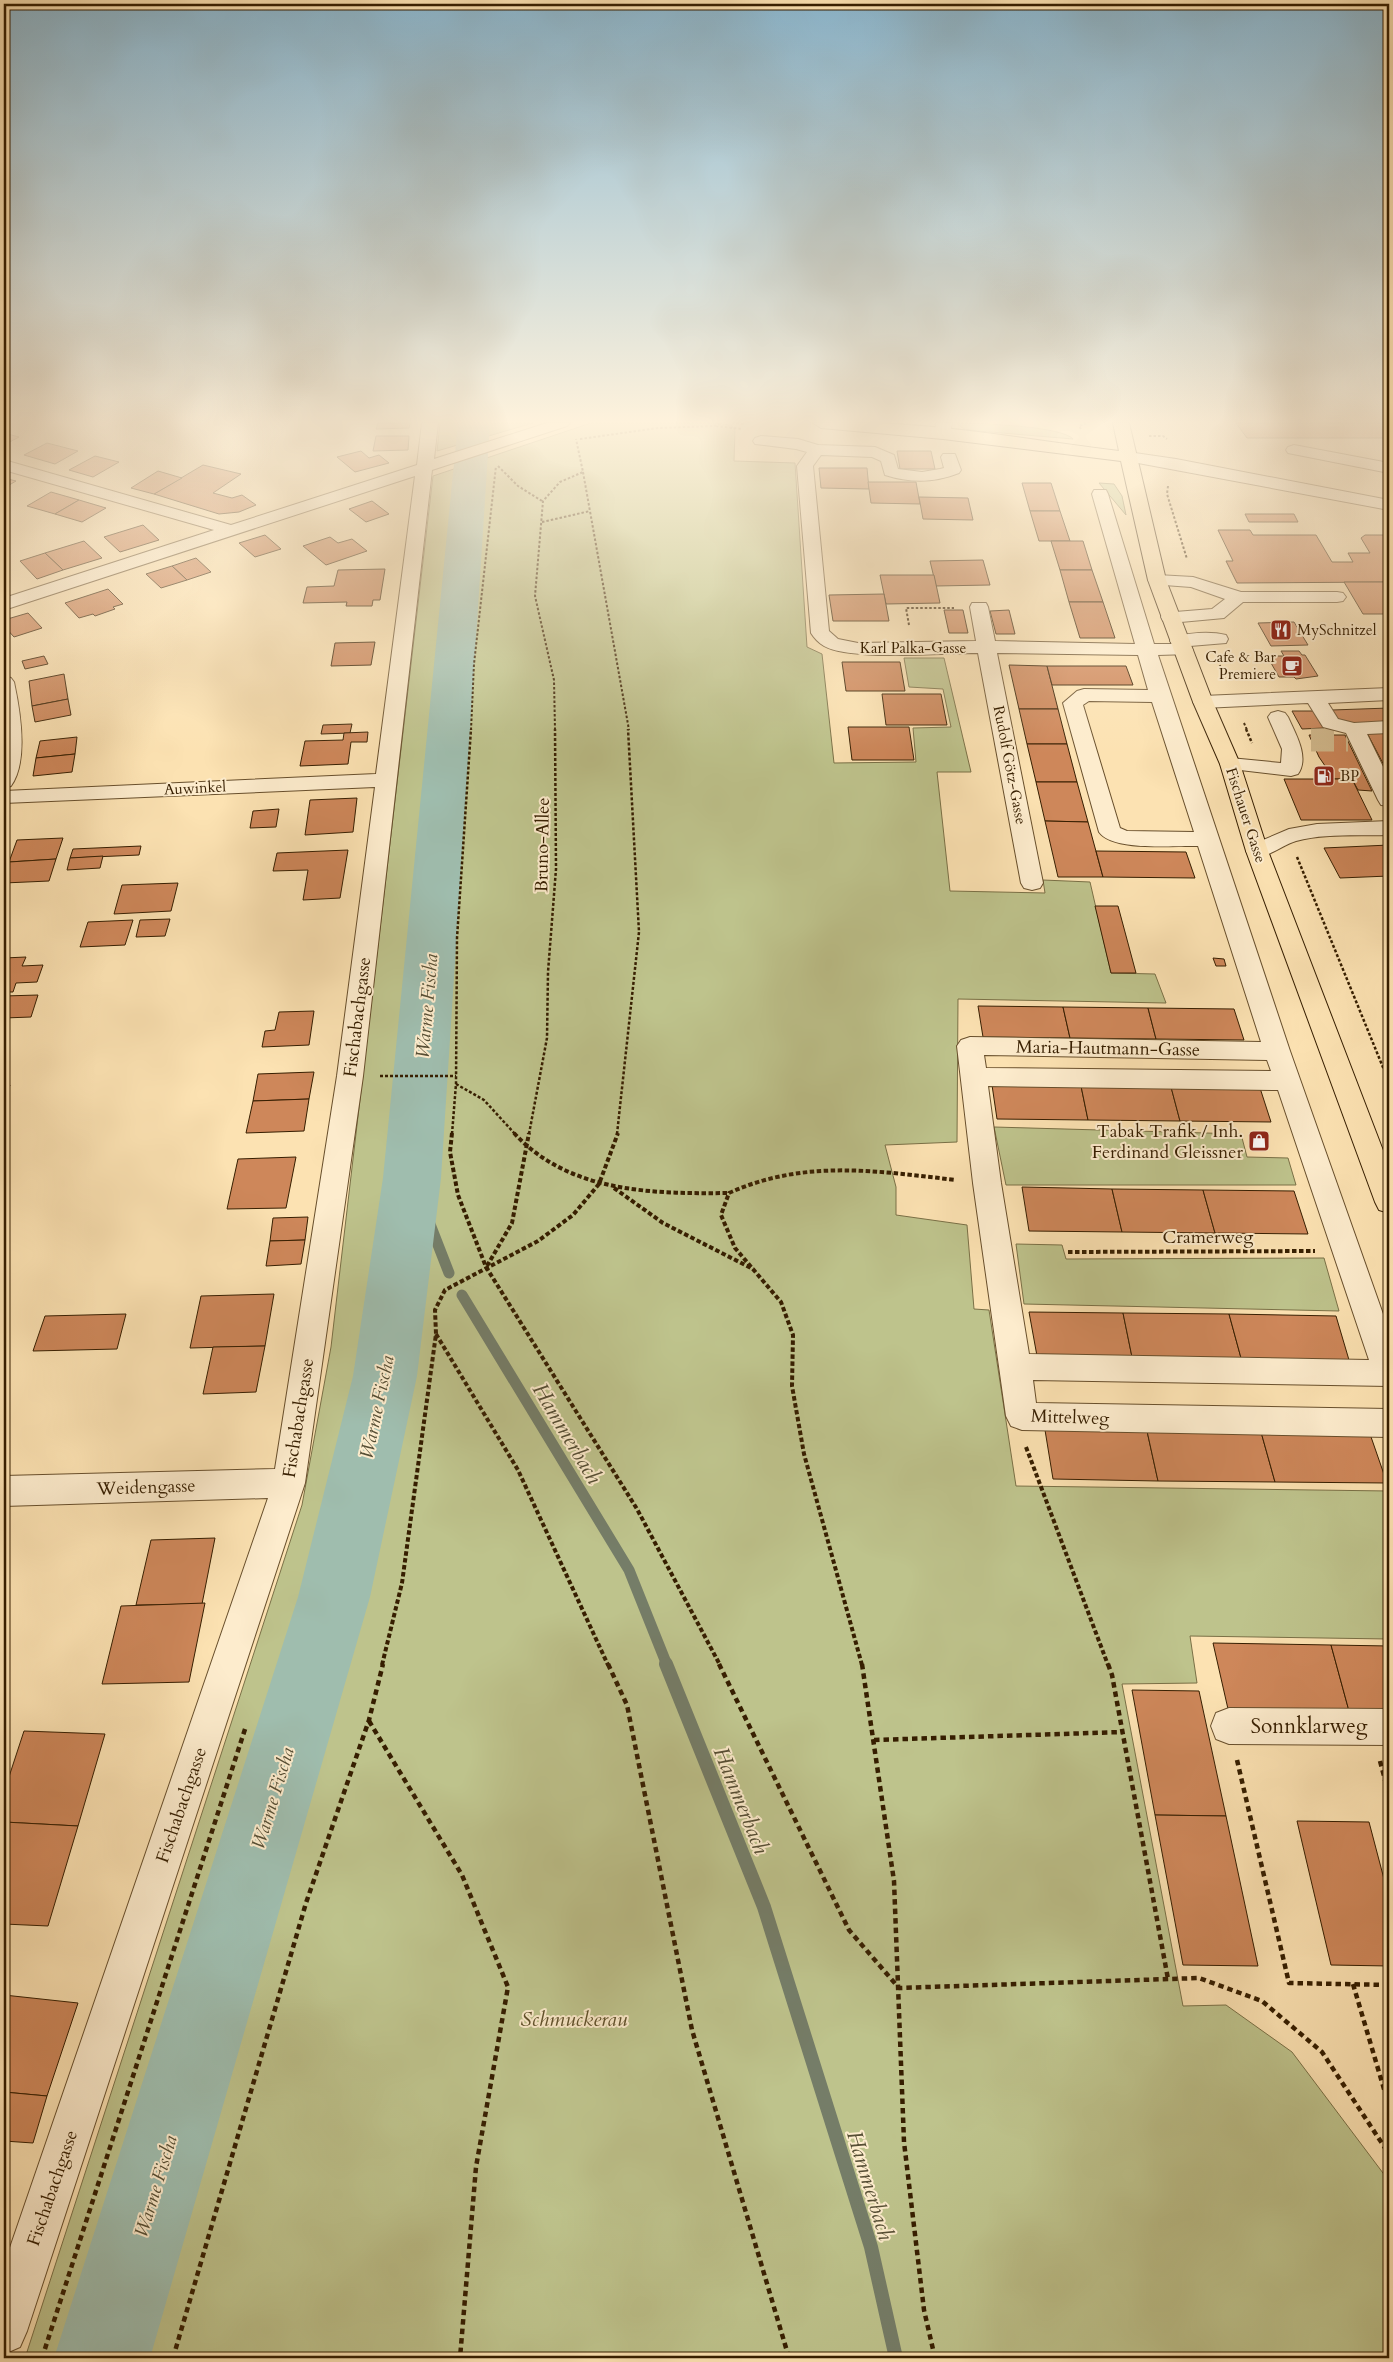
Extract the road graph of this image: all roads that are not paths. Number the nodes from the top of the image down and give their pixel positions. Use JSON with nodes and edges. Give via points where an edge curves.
{"nodes":[{"id":1,"x":221,"y":533,"type":"edge"},
{"id":2,"x":416,"y":533,"type":"edge"},
{"id":3,"x":811,"y":533,"type":"edge"},
{"id":4,"x":1111,"y":533,"type":"edge"},
{"id":5,"x":1146,"y":533,"type":"edge"},
{"id":6,"x":1157,"y":580,"type":"junction"},
{"id":7,"x":1239,"y":596,"type":"junction"},
{"id":8,"x":1338,"y":597,"type":"dead end"},
{"id":9,"x":4,"y":604,"type":"edge"},
{"id":10,"x":979,"y":608,"type":"road end"},
{"id":11,"x":1170,"y":617,"type":"junction"},
{"id":12,"x":1219,"y":639,"type":"dead end"},
{"id":13,"x":1181,"y":645,"type":"junction"},
{"id":14,"x":988,"y":647,"type":"junction"},
{"id":15,"x":1144,"y":650,"type":"junction"},
{"id":16,"x":4,"y":682,"type":"edge"},
{"id":17,"x":1389,"y":694,"type":"edge"},
{"id":18,"x":1160,"y":696,"type":"junction"},
{"id":19,"x":1315,"y":698,"type":"junction"},
{"id":20,"x":1203,"y":702,"type":"junction"},
{"id":21,"x":1278,"y":717,"type":"dead end"},
{"id":22,"x":1389,"y":727,"type":"edge"},
{"id":23,"x":1354,"y":737,"type":"junction"},
{"id":24,"x":1288,"y":740,"type":"junction"},
{"id":25,"x":1311,"y":740,"type":"tunnel mouth"},
{"id":26,"x":1230,"y":764,"type":"junction"},
{"id":27,"x":387,"y":780,"type":"junction"},
{"id":28,"x":4,"y":782,"type":"edge"},
{"id":29,"x":4,"y":797,"type":"edge"},
{"id":30,"x":1389,"y":800,"type":"edge"},
{"id":31,"x":1389,"y":828,"type":"edge"},
{"id":32,"x":1207,"y":839,"type":"junction"},
{"id":33,"x":1257,"y":850,"type":"junction"},
{"id":34,"x":1032,"y":883,"type":"dead end"},
{"id":35,"x":1277,"y":1050,"type":"junction"},
{"id":36,"x":974,"y":1077,"type":"junction"},
{"id":37,"x":1288,"y":1081,"type":"junction"},
{"id":38,"x":1389,"y":1202,"type":"edge"},
{"id":39,"x":1016,"y":1367,"type":"junction"},
{"id":40,"x":1389,"y":1373,"type":"edge"},
{"id":41,"x":1389,"y":1423,"type":"edge"},
{"id":42,"x":289,"y":1483,"type":"junction"},
{"id":43,"x":4,"y":1491,"type":"edge"},
{"id":44,"x":1229,"y":1726,"type":"road end"},
{"id":45,"x":1389,"y":1727,"type":"edge"},
{"id":46,"x":4,"y":2331,"type":"edge"}],
"edges":[{"from":1,"to":9,"type":"street"},
{"from":2,"to":27,"type":"street","name":"Fischabachgasse"},
{"from":3,"to":14,"type":"street","name":"Karl Palka-Gasse","via":[[820,633],[832,644],[858,649]]},
{"from":4,"to":15,"type":"street"},
{"from":5,"to":6,"type":"main road","name":"Fischauer Gasse"},
{"from":6,"to":7,"type":"street","via":[[1193,582]]},
{"from":6,"to":11,"type":"main road","name":"Fischauer Gasse"},
{"from":7,"to":8,"type":"street"},
{"from":7,"to":11,"type":"street","via":[[1217,614]]},
{"from":10,"to":14,"type":"street","name":"Rudolf Götz-Gasse"},
{"from":11,"to":13,"type":"main road","name":"Fischauer Gasse"},
{"from":12,"to":13,"type":"street","name":"Karl Palka-Gasse"},
{"from":13,"to":15,"type":"street","name":"Karl Palka-Gasse"},
{"from":13,"to":20,"type":"main road","name":"Fischauer Gasse"},
{"from":14,"to":15,"type":"street","name":"Karl Palka-Gasse"},
{"from":14,"to":34,"type":"street","name":"Rudolf Götz-Gasse"},
{"from":15,"to":18,"type":"street"},
{"from":16,"to":28,"type":"street","via":[[11,711],[11,757]]},
{"from":17,"to":19,"type":"street"},
{"from":18,"to":32,"type":"street"},
{"from":18,"to":32,"type":"street","via":[[1084,695],[1073,704],[1110,832],[1123,838]]},
{"from":19,"to":20,"type":"street"},
{"from":19,"to":23,"type":"street","via":[[1330,722]]},
{"from":20,"to":26,"type":"main road","name":"Fischauer Gasse"},
{"from":21,"to":24,"type":"street"},
{"from":22,"to":23,"type":"street"},
{"from":23,"to":30,"type":"street"},
{"from":24,"to":25,"type":"street"},
{"from":24,"to":26,"type":"street","via":[[1292,749],[1291,770]]},
{"from":26,"to":33,"type":"main road","name":"Fischauer Gasse"},
{"from":27,"to":29,"type":"street","name":"Auwinkel"},
{"from":27,"to":42,"type":"street","name":"Fischabachgasse","via":[[350,1076]]},
{"from":31,"to":33,"type":"street","via":[[1317,831],[1289,836]]},
{"from":32,"to":35,"type":"street"},
{"from":33,"to":38,"type":"main road","name":"Fischauer Gasse"},
{"from":35,"to":36,"type":"street","name":"Maria-Hautmann-Gasse","via":[[970,1046]]},
{"from":35,"to":37,"type":"street"},
{"from":36,"to":37,"type":"street","name":"Maria-Hautmann-Gasse"},
{"from":36,"to":39,"type":"street","name":"Maria-Hautmann-Gasse"},
{"from":37,"to":40,"type":"street"},
{"from":39,"to":40,"type":"street"},
{"from":39,"to":41,"type":"street","name":"Mittelweg","via":[[1022,1416]]},
{"from":42,"to":43,"type":"street","name":"Weidengasse"},
{"from":42,"to":46,"type":"street","name":"Fischabachgasse"},
{"from":44,"to":45,"type":"street","name":"Sonnklarweg"}]}
